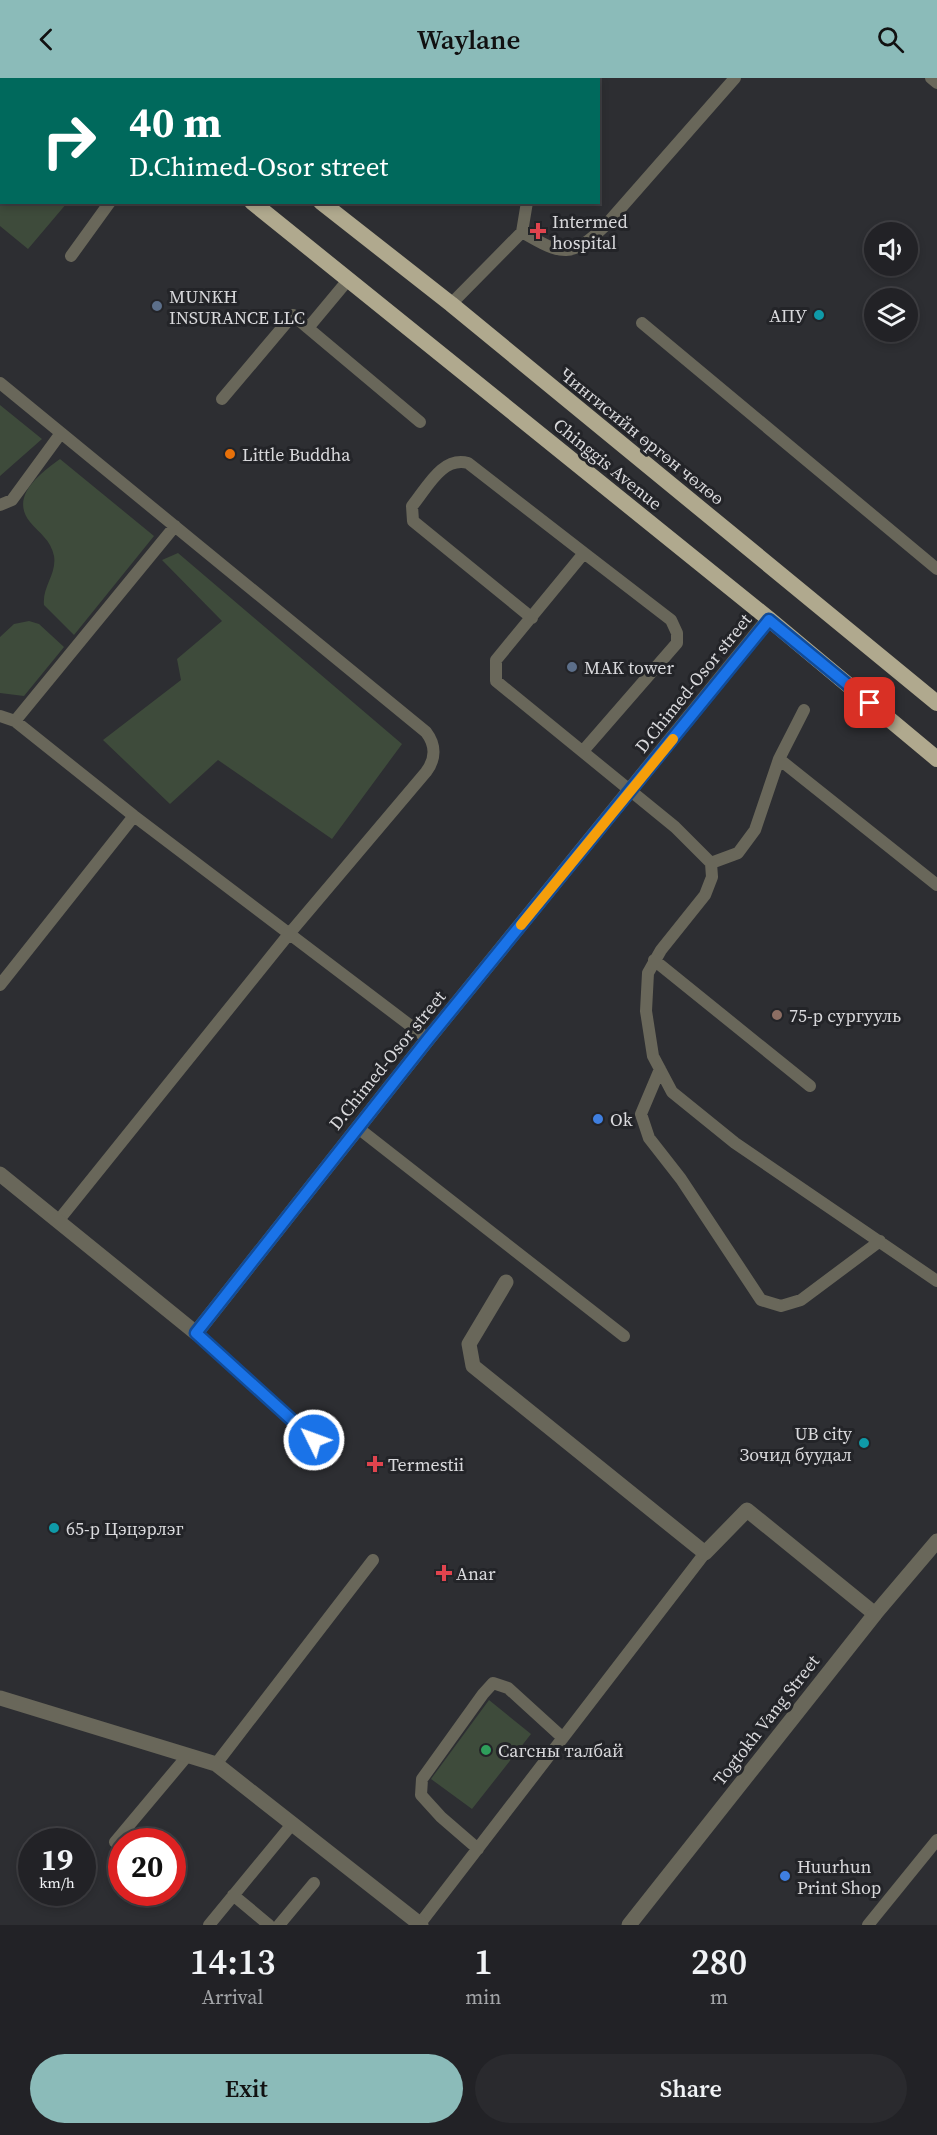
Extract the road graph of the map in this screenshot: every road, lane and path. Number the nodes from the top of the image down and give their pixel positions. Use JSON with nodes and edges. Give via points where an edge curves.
{"nodes":[{"id":1,"x":735,"y":78,"type":"edge"},
{"id":2,"x":931,"y":78,"type":"edge"},
{"id":3,"x":937,"y":82,"type":"edge"},
{"id":4,"x":109,"y":204,"type":"edge"},
{"id":5,"x":254,"y":204,"type":"edge"},
{"id":6,"x":324,"y":204,"type":"edge"},
{"id":7,"x":527,"y":204,"type":"edge"},
{"id":8,"x":522,"y":232,"type":"junction"},
{"id":9,"x":71,"y":256,"type":"dead end"},
{"id":10,"x":348,"y":280,"type":"junction"},
{"id":11,"x":451,"y":304,"type":"junction"},
{"id":12,"x":642,"y":323,"type":"dead end"},
{"id":13,"x":308,"y":328,"type":"junction"},
{"id":14,"x":0,"y":383,"type":"edge"},
{"id":15,"x":222,"y":399,"type":"dead end"},
{"id":16,"x":420,"y":422,"type":"dead end"},
{"id":17,"x":61,"y":433,"type":"junction"},
{"id":18,"x":0,"y":505,"type":"edge"},
{"id":19,"x":175,"y":526,"type":"junction"},
{"id":20,"x":584,"y":553,"type":"junction"},
{"id":21,"x":937,"y":569,"type":"edge"},
{"id":22,"x":532,"y":618,"type":"junction"},
{"id":23,"x":769,"y":620,"type":"junction"},
{"id":24,"x":937,"y":702,"type":"edge"},
{"id":25,"x":804,"y":710,"type":"dead end"},
{"id":26,"x":0,"y":716,"type":"edge"},
{"id":27,"x":15,"y":721,"type":"junction"},
{"id":28,"x":583,"y":751,"type":"junction"},
{"id":29,"x":779,"y":759,"type":"junction"},
{"id":30,"x":937,"y":759,"type":"edge"},
{"id":31,"x":631,"y":790,"type":"junction"},
{"id":32,"x":134,"y":816,"type":"junction"},
{"id":33,"x":711,"y":863,"type":"junction"},
{"id":34,"x":937,"y":885,"type":"edge"},
{"id":35,"x":289,"y":934,"type":"junction"},
{"id":36,"x":654,"y":960,"type":"junction"},
{"id":37,"x":0,"y":985,"type":"edge"},
{"id":38,"x":428,"y":1039,"type":"junction"},
{"id":39,"x":660,"y":1070,"type":"junction"},
{"id":40,"x":810,"y":1086,"type":"dead end"},
{"id":41,"x":358,"y":1128,"type":"junction"},
{"id":42,"x":0,"y":1174,"type":"edge"},
{"id":43,"x":58,"y":1221,"type":"junction"},
{"id":44,"x":879,"y":1241,"type":"junction"},
{"id":45,"x":937,"y":1281,"type":"edge"},
{"id":46,"x":506,"y":1282,"type":"dead end"},
{"id":47,"x":196,"y":1333,"type":"junction"},
{"id":48,"x":624,"y":1336,"type":"dead end"},
{"id":49,"x":314,"y":1440,"type":"dead end"},
{"id":50,"x":937,"y":1541,"type":"edge"},
{"id":51,"x":705,"y":1552,"type":"junction"},
{"id":52,"x":373,"y":1560,"type":"dead end"},
{"id":53,"x":875,"y":1614,"type":"junction"},
{"id":54,"x":0,"y":1698,"type":"edge"},
{"id":55,"x":563,"y":1737,"type":"junction"},
{"id":56,"x":189,"y":1755,"type":"junction"},
{"id":57,"x":216,"y":1764,"type":"junction"},
{"id":58,"x":293,"y":1823,"type":"junction"},
{"id":59,"x":127,"y":1828,"type":"edge"},
{"id":60,"x":937,"y":1840,"type":"edge"},
{"id":61,"x":478,"y":1849,"type":"junction"},
{"id":62,"x":314,"y":1883,"type":"dead end"},
{"id":63,"x":232,"y":1895,"type":"junction"},
{"id":64,"x":209,"y":1925,"type":"edge"},
{"id":65,"x":269,"y":1925,"type":"edge"},
{"id":66,"x":279,"y":1925,"type":"edge"},
{"id":67,"x":420,"y":1925,"type":"edge"},
{"id":68,"x":629,"y":1925,"type":"edge"},
{"id":69,"x":868,"y":1925,"type":"edge"}],
"edges":[{"from":1,"to":8,"type":"lane","via":[[583,247],[569,251]]},
{"from":2,"to":3,"type":"lane"},
{"from":4,"to":9,"type":"lane"},
{"from":5,"to":10,"type":"highway","name":"Chinggis Avenue"},
{"from":6,"to":11,"type":"highway","name":"Чингисийн өргөн чөлөө"},
{"from":7,"to":8,"type":"lane"},
{"from":8,"to":11,"type":"lane"},
{"from":10,"to":13,"type":"lane"},
{"from":10,"to":23,"type":"highway","name":"Chinggis Avenue"},
{"from":11,"to":24,"type":"highway","name":"Чингисийн өргөн чөлөө"},
{"from":12,"to":21,"type":"lane"},
{"from":13,"to":15,"type":"lane","via":[[293,315]]},
{"from":13,"to":16,"type":"lane"},
{"from":14,"to":17,"type":"lane"},
{"from":17,"to":18,"type":"lane","via":[[12,500]]},
{"from":17,"to":19,"type":"lane"},
{"from":19,"to":27,"type":"lane"},
{"from":19,"to":35,"type":"lane","via":[[426,732],[433,743],[429,768]]},
{"from":20,"to":22,"type":"lane"},
{"from":20,"to":22,"type":"lane","via":[[468,462],[456,459],[447,464],[412,506],[413,521],[427,535]]},
{"from":20,"to":28,"type":"lane","via":[[671,620],[677,643]]},
{"from":22,"to":28,"type":"lane","via":[[496,660],[496,681]]},
{"from":23,"to":30,"type":"highway","name":"Chinggis Avenue"},
{"from":23,"to":31,"type":"street","name":"D.Chimed-Osor street"},
{"from":25,"to":29,"type":"lane"},
{"from":26,"to":27,"type":"lane"},
{"from":27,"to":32,"type":"lane"},
{"from":28,"to":31,"type":"lane"},
{"from":29,"to":33,"type":"lane","via":[[756,830],[738,853]]},
{"from":29,"to":34,"type":"lane"},
{"from":31,"to":33,"type":"lane"},
{"from":31,"to":38,"type":"street","name":"D.Chimed-Osor street"},
{"from":32,"to":35,"type":"lane"},
{"from":32,"to":37,"type":"lane"},
{"from":33,"to":36,"type":"lane","via":[[712,878],[705,895]]},
{"from":35,"to":38,"type":"lane"},
{"from":35,"to":43,"type":"lane"},
{"from":36,"to":39,"type":"lane","via":[[648,973],[646,1011],[653,1056]]},
{"from":36,"to":40,"type":"lane"},
{"from":38,"to":41,"type":"street","name":"D.Chimed-Osor street"},
{"from":39,"to":44,"type":"lane","via":[[672,1092],[735,1143]]},
{"from":39,"to":44,"type":"lane","via":[[641,1114],[649,1138],[761,1299],[781,1306],[801,1300]]},
{"from":41,"to":47,"type":"street","name":"D.Chimed-Osor street"},
{"from":41,"to":48,"type":"lane"},
{"from":42,"to":43,"type":"street"},
{"from":43,"to":47,"type":"street"},
{"from":44,"to":45,"type":"lane"},
{"from":46,"to":51,"type":"street","via":[[469,1344],[474,1366]]},
{"from":47,"to":49,"type":"lane"},
{"from":50,"to":53,"type":"street","name":"Togtokh Vang Street"},
{"from":51,"to":53,"type":"street","via":[[747,1510]]},
{"from":51,"to":55,"type":"lane"},
{"from":52,"to":57,"type":"lane"},
{"from":53,"to":68,"type":"street","name":"Togtokh Vang Street"},
{"from":54,"to":56,"type":"street"},
{"from":55,"to":61,"type":"lane"},
{"from":55,"to":61,"type":"lane","via":[[508,1688],[493,1683],[483,1694],[422,1779],[421,1787],[421,1795],[434,1810]]},
{"from":56,"to":57,"type":"street"},
{"from":56,"to":59,"type":"lane"},
{"from":57,"to":58,"type":"street"},
{"from":58,"to":63,"type":"lane"},
{"from":58,"to":67,"type":"street"},
{"from":60,"to":69,"type":"lane"},
{"from":61,"to":67,"type":"lane"},
{"from":62,"to":66,"type":"lane"},
{"from":63,"to":64,"type":"lane"},
{"from":63,"to":65,"type":"lane"}]}
